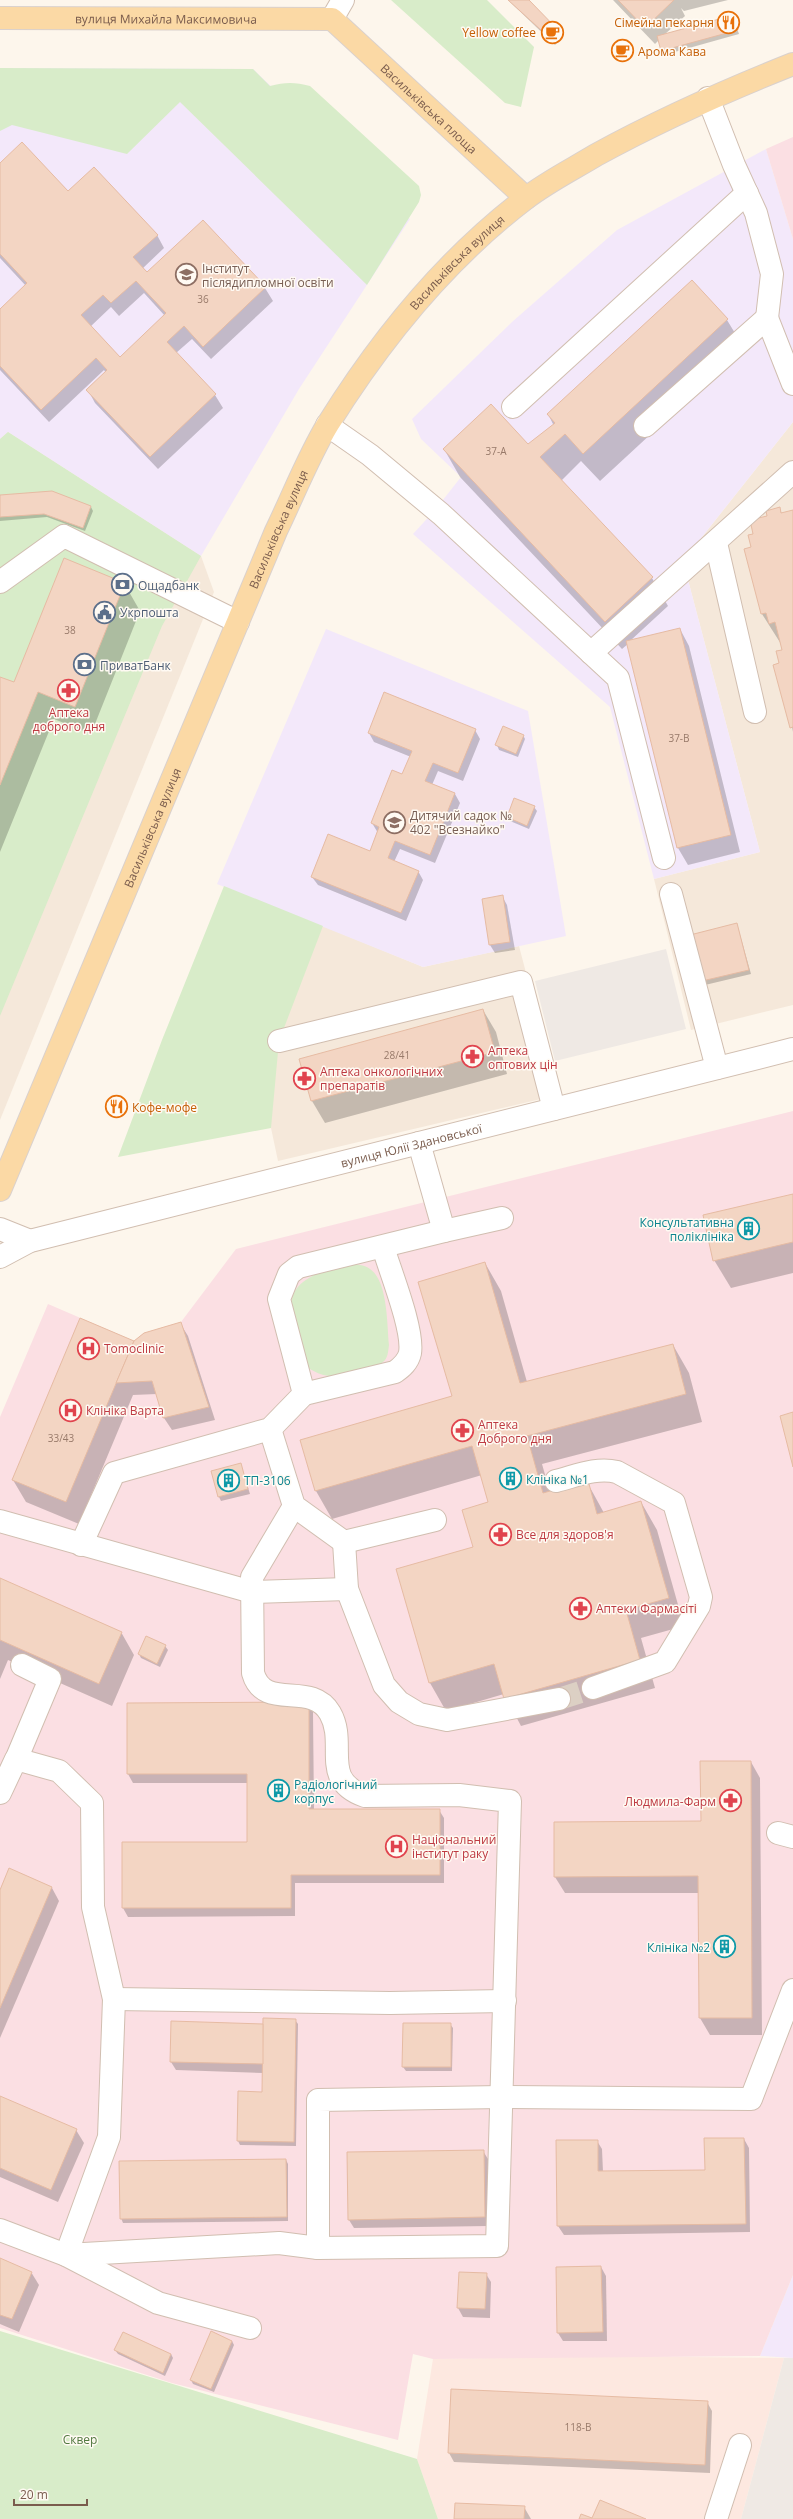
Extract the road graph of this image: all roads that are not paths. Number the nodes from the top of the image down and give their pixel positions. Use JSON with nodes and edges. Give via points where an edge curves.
{"nodes":[{"id":1,"x":343,"y":0,"type":"edge"},
{"id":2,"x":0,"y":18,"type":"edge"},
{"id":3,"x":332,"y":19,"type":"junction"},
{"id":4,"x":793,"y":64,"type":"edge"},
{"id":5,"x":708,"y":98,"type":"junction"},
{"id":6,"x":747,"y":193,"type":"junction"},
{"id":7,"x":526,"y":198,"type":"junction"},
{"id":8,"x":767,"y":318,"type":"junction"},
{"id":9,"x":793,"y":384,"type":"edge"},
{"id":10,"x":513,"y":407,"type":"dead end"},
{"id":11,"x":328,"y":426,"type":"junction"},
{"id":12,"x":645,"y":426,"type":"dead end"},
{"id":13,"x":793,"y":472,"type":"edge"},
{"id":14,"x":716,"y":543,"type":"junction"},
{"id":15,"x":0,"y":582,"type":"edge"},
{"id":16,"x":238,"y":622,"type":"junction"},
{"id":17,"x":591,"y":653,"type":"junction"},
{"id":18,"x":754,"y":712,"type":"dead end"},
{"id":19,"x":664,"y":858,"type":"dead end"},
{"id":20,"x":671,"y":894,"type":"dead end"},
{"id":21,"x":279,"y":1041,"type":"dead end"},
{"id":22,"x":793,"y":1049,"type":"edge"},
{"id":23,"x":717,"y":1068,"type":"junction"},
{"id":24,"x":554,"y":1109,"type":"junction"},
{"id":25,"x":419,"y":1143,"type":"junction"},
{"id":26,"x":0,"y":1190,"type":"edge"},
{"id":27,"x":502,"y":1218,"type":"dead end"},
{"id":28,"x":0,"y":1229,"type":"edge"},
{"id":29,"x":444,"y":1231,"type":"junction"},
{"id":30,"x":30,"y":1241,"type":"junction"},
{"id":31,"x":383,"y":1247,"type":"junction"},
{"id":32,"x":0,"y":1257,"type":"edge"},
{"id":33,"x":304,"y":1394,"type":"junction"},
{"id":34,"x":270,"y":1428,"type":"junction"},
{"id":35,"x":556,"y":1481,"type":"dead end"},
{"id":36,"x":294,"y":1506,"type":"junction"},
{"id":37,"x":435,"y":1520,"type":"dead end"},
{"id":38,"x":0,"y":1522,"type":"edge"},
{"id":39,"x":344,"y":1542,"type":"junction"},
{"id":40,"x":81,"y":1545,"type":"junction"},
{"id":41,"x":347,"y":1588,"type":"junction"},
{"id":42,"x":252,"y":1592,"type":"junction"},
{"id":43,"x":22,"y":1665,"type":"dead end"},
{"id":44,"x":593,"y":1688,"type":"tunnel mouth"},
{"id":45,"x":558,"y":1699,"type":"tunnel mouth"},
{"id":46,"x":16,"y":1760,"type":"junction"},
{"id":47,"x":0,"y":1793,"type":"edge"},
{"id":48,"x":793,"y":1990,"type":"edge"},
{"id":49,"x":114,"y":1999,"type":"junction"},
{"id":50,"x":505,"y":2001,"type":"junction"},
{"id":51,"x":501,"y":2097,"type":"junction"},
{"id":52,"x":0,"y":2230,"type":"edge"},
{"id":53,"x":318,"y":2248,"type":"junction"},
{"id":54,"x":66,"y":2255,"type":"junction"},
{"id":55,"x":250,"y":2328,"type":"dead end"},
{"id":56,"x":740,"y":2445,"type":"dead end"},
{"id":57,"x":716,"y":2519,"type":"edge"}],
"edges":[{"from":1,"to":3,"type":"street"},
{"from":2,"to":3,"type":"main road","name":"вулиця Михайла Максимовича"},
{"from":3,"to":7,"type":"main road","name":"Васильківська площа"},
{"from":4,"to":5,"type":"main road","name":"Васильківська вулиця"},
{"from":5,"to":6,"type":"street"},
{"from":5,"to":7,"type":"main road","name":"Васильківська вулиця","via":[[637,133]]},
{"from":6,"to":8,"type":"street","via":[[756,213],[772,274]]},
{"from":6,"to":10,"type":"street"},
{"from":7,"to":11,"type":"main road","name":"Васильківська вулиця","via":[[453,262],[412,306],[370,360]]},
{"from":8,"to":9,"type":"street"},
{"from":8,"to":12,"type":"street"},
{"from":11,"to":16,"type":"main road","name":"Васильківська вулиця","via":[[276,531]]},
{"from":11,"to":17,"type":"street","via":[[370,455],[441,514]]},
{"from":13,"to":14,"type":"street"},
{"from":14,"to":17,"type":"street"},
{"from":14,"to":18,"type":"street"},
{"from":15,"to":16,"type":"street","via":[[64,536]]},
{"from":16,"to":26,"type":"main road","name":"Васильківська вулиця"},
{"from":17,"to":19,"type":"street","via":[[618,678]]},
{"from":20,"to":23,"type":"street"},
{"from":21,"to":24,"type":"street","via":[[521,982]]},
{"from":22,"to":23,"type":"street","name":"вулиця Юлії Здановської"},
{"from":23,"to":24,"type":"street","name":"вулиця Юлії Здановської"},
{"from":24,"to":25,"type":"street","name":"вулиця Юлії Здановської"},
{"from":25,"to":29,"type":"street"},
{"from":25,"to":30,"type":"street","name":"вулиця Юлії Здановської"},
{"from":27,"to":29,"type":"street"},
{"from":28,"to":30,"type":"street"},
{"from":29,"to":31,"type":"street"},
{"from":30,"to":32,"type":"street","name":"вулиця Юлії Здановської"},
{"from":31,"to":33,"type":"street","via":[[298,1267],[289,1274],[279,1299]]},
{"from":31,"to":33,"type":"street","via":[[410,1337],[410,1355],[396,1372]]},
{"from":33,"to":34,"type":"street"},
{"from":34,"to":36,"type":"street"},
{"from":34,"to":40,"type":"street","via":[[114,1473]]},
{"from":35,"to":44,"type":"street","via":[[598,1470],[608,1470],[617,1472],[674,1503],[700,1598],[699,1606],[666,1662]]},
{"from":36,"to":39,"type":"street"},
{"from":36,"to":42,"type":"street","via":[[252,1577]]},
{"from":37,"to":39,"type":"street"},
{"from":38,"to":40,"type":"street"},
{"from":39,"to":41,"type":"street"},
{"from":40,"to":42,"type":"street"},
{"from":41,"to":42,"type":"street"},
{"from":41,"to":45,"type":"street","via":[[384,1685],[399,1702],[419,1714],[447,1720]]},
{"from":42,"to":50,"type":"street","via":[[253,1673],[256,1684],[266,1692],[277,1695],[306,1696],[319,1701],[330,1713],[335,1727],[337,1770],[344,1784],[365,1796],[459,1795],[510,1801]]},
{"from":43,"to":46,"type":"street","via":[[50,1679]]},
{"from":46,"to":47,"type":"street"},
{"from":46,"to":49,"type":"street","via":[[59,1771],[92,1803],[93,1907]]},
{"from":48,"to":51,"type":"street","via":[[751,2099]]},
{"from":49,"to":50,"type":"street","via":[[390,2003]]},
{"from":49,"to":54,"type":"street","via":[[109,2137]]},
{"from":50,"to":51,"type":"street"},
{"from":51,"to":53,"type":"street","via":[[497,2246]]},
{"from":51,"to":53,"type":"street","via":[[318,2100]]},
{"from":52,"to":54,"type":"street"},
{"from":53,"to":54,"type":"street","via":[[279,2243]]},
{"from":54,"to":55,"type":"street","via":[[158,2303]]},
{"from":56,"to":57,"type":"street"}]}
